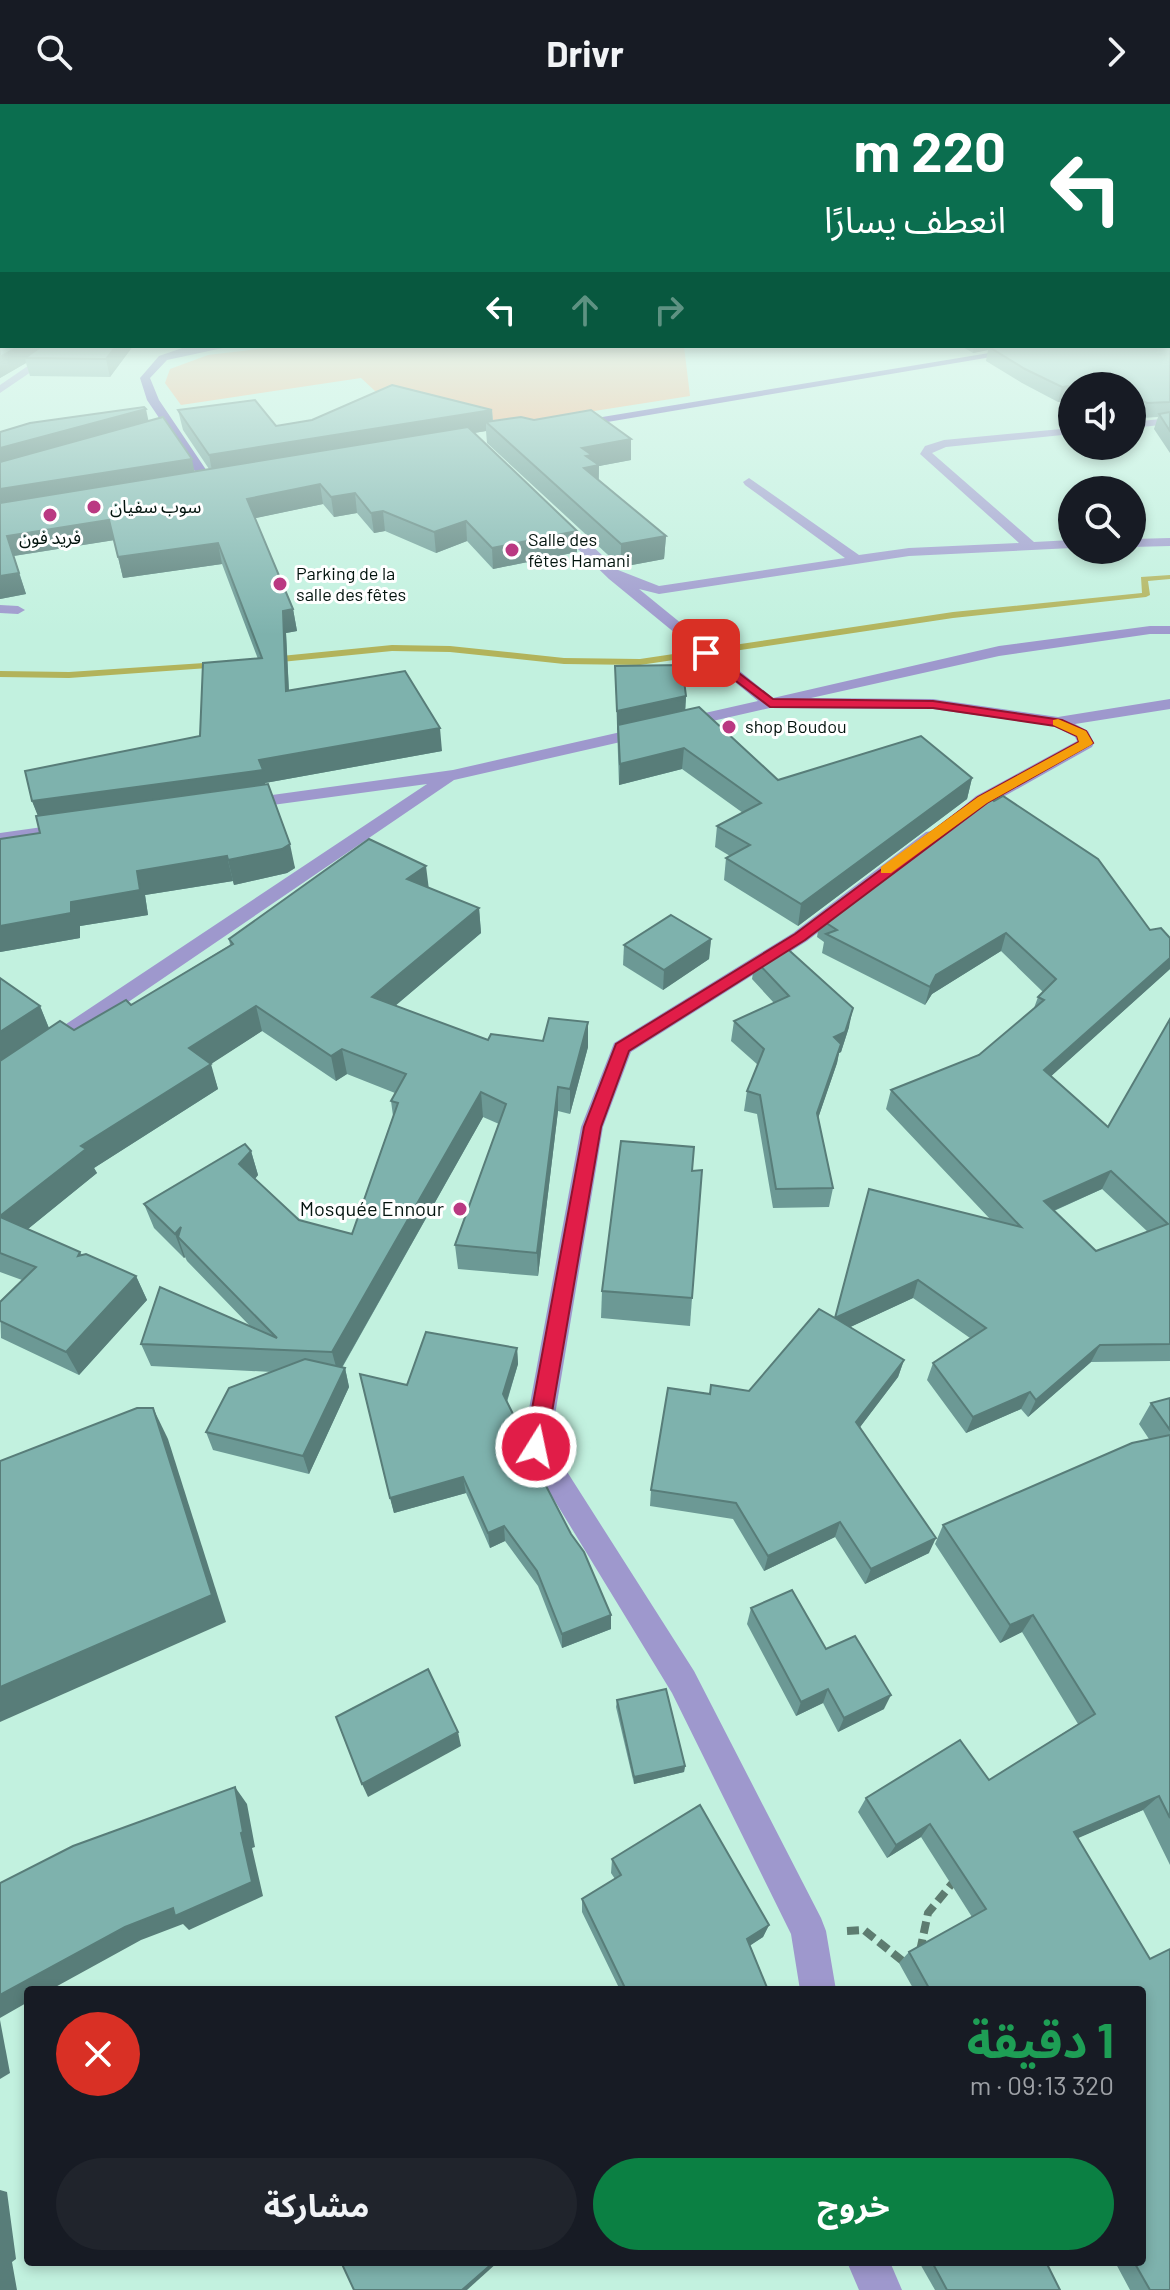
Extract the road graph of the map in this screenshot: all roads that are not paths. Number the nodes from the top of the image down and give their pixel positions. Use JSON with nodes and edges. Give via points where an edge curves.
{"nodes":[{"id":1,"x":162,"y":431,"type":"edge"},
{"id":2,"x":175,"y":431,"type":"edge"},
{"id":3,"x":1150,"y":431,"type":"edge"},
{"id":4,"x":159,"y":432,"type":"edge"},
{"id":5,"x":1058,"y":432,"type":"edge"},
{"id":6,"x":1161,"y":437,"type":"edge"},
{"id":7,"x":198,"y":466,"type":"junction"},
{"id":8,"x":749,"y":482,"type":"dead end"},
{"id":9,"x":549,"y":513,"type":"edge"},
{"id":10,"x":1170,"y":542,"type":"edge"},
{"id":11,"x":1146,"y":543,"type":"edge"},
{"id":12,"x":1058,"y":544,"type":"edge"},
{"id":13,"x":1030,"y":545,"type":"junction"},
{"id":14,"x":858,"y":561,"type":"junction"},
{"id":15,"x":614,"y":576,"type":"junction"},
{"id":16,"x":0,"y":609,"type":"edge"},
{"id":17,"x":18,"y":610,"type":"dead end"},
{"id":18,"x":1170,"y":630,"type":"edge"},
{"id":19,"x":770,"y":703,"type":"junction"},
{"id":20,"x":1170,"y":704,"type":"edge"},
{"id":21,"x":1058,"y":722,"type":"junction"},
{"id":22,"x":453,"y":775,"type":"junction"},
{"id":23,"x":219,"y":808,"type":"edge"},
{"id":24,"x":94,"y":825,"type":"edge"},
{"id":25,"x":0,"y":838,"type":"edge"},
{"id":26,"x":0,"y":1079,"type":"edge"},
{"id":27,"x":817,"y":1986,"type":"edge"},
{"id":28,"x":870,"y":2266,"type":"edge"},
{"id":29,"x":881,"y":2290,"type":"edge"}],
"edges":[{"from":1,"to":4,"type":"street"},
{"from":2,"to":7,"type":"main road"},
{"from":3,"to":6,"type":"street"},
{"from":5,"to":13,"type":"street","via":[[944,444],[926,454]]},
{"from":7,"to":7,"type":"main road","via":[[191,484],[217,480]]},
{"from":8,"to":14,"type":"street"},
{"from":9,"to":15,"type":"street"},
{"from":10,"to":11,"type":"street"},
{"from":12,"to":13,"type":"street"},
{"from":13,"to":14,"type":"street","via":[[909,552]]},
{"from":14,"to":15,"type":"street","via":[[659,590]]},
{"from":15,"to":19,"type":"street"},
{"from":16,"to":17,"type":"street"},
{"from":18,"to":19,"type":"street","via":[[999,651]]},
{"from":19,"to":21,"type":"street","via":[[933,704]]},
{"from":19,"to":22,"type":"street"},
{"from":20,"to":21,"type":"street"},
{"from":21,"to":27,"type":"street","via":[[1082,734],[1086,743],[982,800],[800,937],[622,1048],[592,1127],[536,1447],[683,1682],[808,1931]]},
{"from":22,"to":23,"type":"street"},
{"from":22,"to":26,"type":"street"},
{"from":24,"to":25,"type":"street"},
{"from":28,"to":29,"type":"street"}]}
